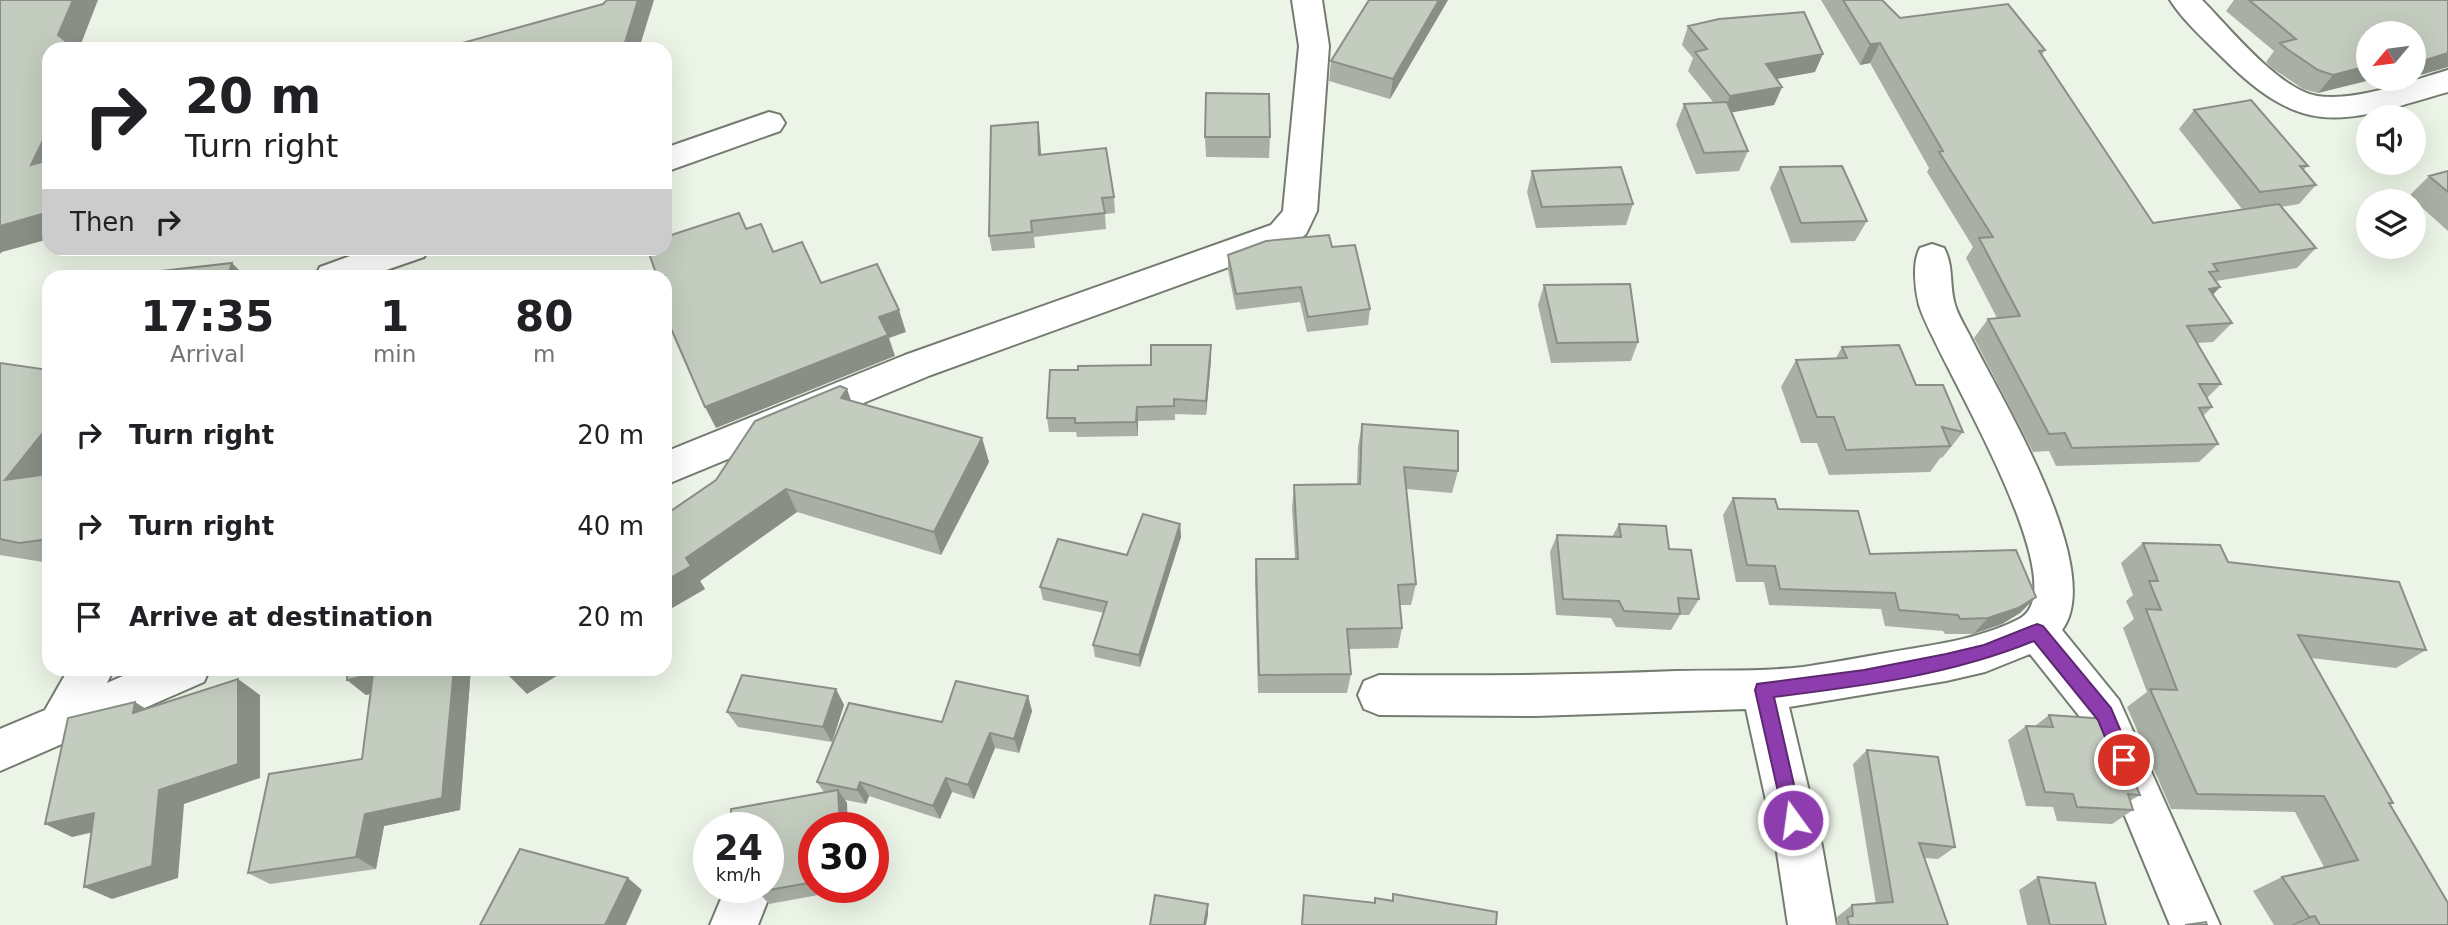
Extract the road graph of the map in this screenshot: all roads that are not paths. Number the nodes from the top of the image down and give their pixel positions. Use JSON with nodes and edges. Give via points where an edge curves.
{"nodes":[{"id":1,"x":1307,"y":0,"type":"edge"},
{"id":2,"x":2185,"y":0,"type":"edge"},
{"id":3,"x":2448,"y":81,"type":"edge"},
{"id":4,"x":769,"y":123,"type":"dead end"},
{"id":5,"x":672,"y":158,"type":"edge"},
{"id":6,"x":389,"y":256,"type":"edge"},
{"id":7,"x":1932,"y":257,"type":"dead end"},
{"id":8,"x":349,"y":270,"type":"edge"},
{"id":9,"x":672,"y":466,"type":"edge"},
{"id":10,"x":2037,"y":631,"type":"junction"},
{"id":11,"x":88,"y":676,"type":"edge"},
{"id":12,"x":171,"y":676,"type":"edge"},
{"id":13,"x":1763,"y":690,"type":"junction"},
{"id":14,"x":1379,"y":695,"type":"dead end"},
{"id":15,"x":60,"y":724,"type":"junction"},
{"id":16,"x":0,"y":750,"type":"edge"},
{"id":17,"x":743,"y":903,"type":"edge"},
{"id":18,"x":734,"y":925,"type":"edge"},
{"id":19,"x":1812,"y":925,"type":"edge"},
{"id":20,"x":2196,"y":925,"type":"edge"}],
"edges":[{"from":1,"to":9,"type":"street","via":[[1314,46],[1300,211],[1283,234],[918,365]]},
{"from":2,"to":3,"type":"street","via":[[2274,86],[2314,107],[2333,107]]},
{"from":4,"to":5,"type":"street"},
{"from":6,"to":8,"type":"street"},
{"from":7,"to":10,"type":"street","via":[[1937,305],[2043,528],[2053,576],[2053,610]]},
{"from":10,"to":13,"type":"street","via":[[1985,653],[1946,662]]},
{"from":10,"to":20,"type":"street","via":[[2105,714]]},
{"from":11,"to":15,"type":"street"},
{"from":12,"to":15,"type":"street"},
{"from":13,"to":14,"type":"street"},
{"from":13,"to":19,"type":"street"},
{"from":15,"to":16,"type":"street"},
{"from":17,"to":18,"type":"street"}]}
